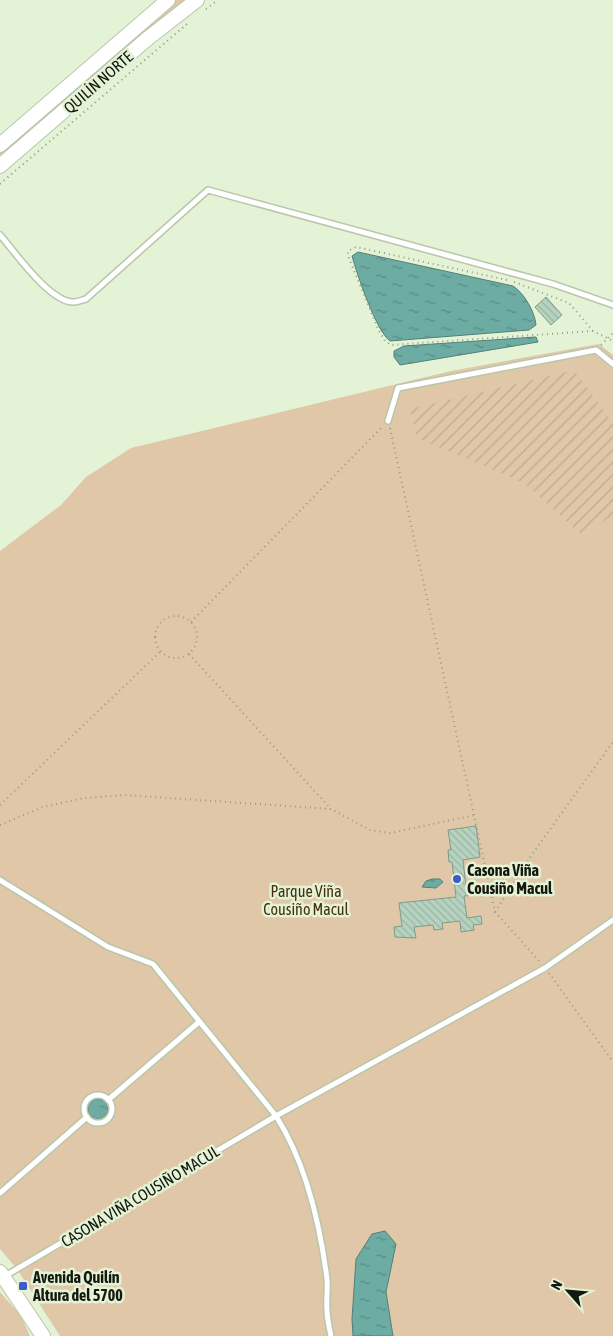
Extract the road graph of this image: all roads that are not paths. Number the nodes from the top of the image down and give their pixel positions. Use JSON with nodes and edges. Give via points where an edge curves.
{"nodes":[{"id":1,"x":168,"y":0,"type":"edge"},
{"id":2,"x":199,"y":6,"type":"edge"},
{"id":3,"x":0,"y":145,"type":"edge"},
{"id":4,"x":0,"y":166,"type":"edge"},
{"id":5,"x":0,"y":235,"type":"edge"},
{"id":6,"x":613,"y":305,"type":"edge"},
{"id":7,"x":613,"y":364,"type":"edge"},
{"id":8,"x":388,"y":420,"type":"road end"},
{"id":9,"x":0,"y":880,"type":"edge"},
{"id":10,"x":613,"y":920,"type":"edge"},
{"id":11,"x":199,"y":1022,"type":"junction"},
{"id":12,"x":108,"y":1100,"type":"junction"},
{"id":13,"x":276,"y":1116,"type":"junction"},
{"id":14,"x":87,"y":1117,"type":"junction"},
{"id":15,"x":0,"y":1194,"type":"edge"},
{"id":16,"x":4,"y":1280,"type":"edge"},
{"id":17,"x":43,"y":1336,"type":"edge"},
{"id":18,"x":331,"y":1336,"type":"edge"}],
"edges":[{"from":1,"to":3,"type":"street","name":"QUILÍN NORTE"},
{"from":2,"to":4,"type":"street","name":"QUILÍN NORTE","via":[[147,39]]},
{"from":5,"to":6,"type":"lane","via":[[41,282],[56,295],[73,302],[86,299],[208,190],[553,284]]},
{"from":7,"to":8,"type":"lane","via":[[596,350],[398,388]]},
{"from":9,"to":11,"type":"lane","via":[[108,947],[153,964]]},
{"from":10,"to":13,"type":"lane","name":"CASONA VIÑA COUSIÑO MACUL","via":[[545,968]]},
{"from":11,"to":12,"type":"lane"},
{"from":11,"to":13,"type":"lane"},
{"from":12,"to":14,"type":"lane","via":[[97,1095],[89,1099],[84,1107]]},
{"from":12,"to":14,"type":"lane","via":[[112,1109],[105,1121],[97,1123]]},
{"from":13,"to":16,"type":"lane","name":"CASONA VIÑA COUSIÑO MACUL"},
{"from":13,"to":18,"type":"lane","via":[[286,1131],[304,1176],[318,1230],[327,1280]]},
{"from":14,"to":15,"type":"lane"},
{"from":16,"to":17,"type":"street"}]}
